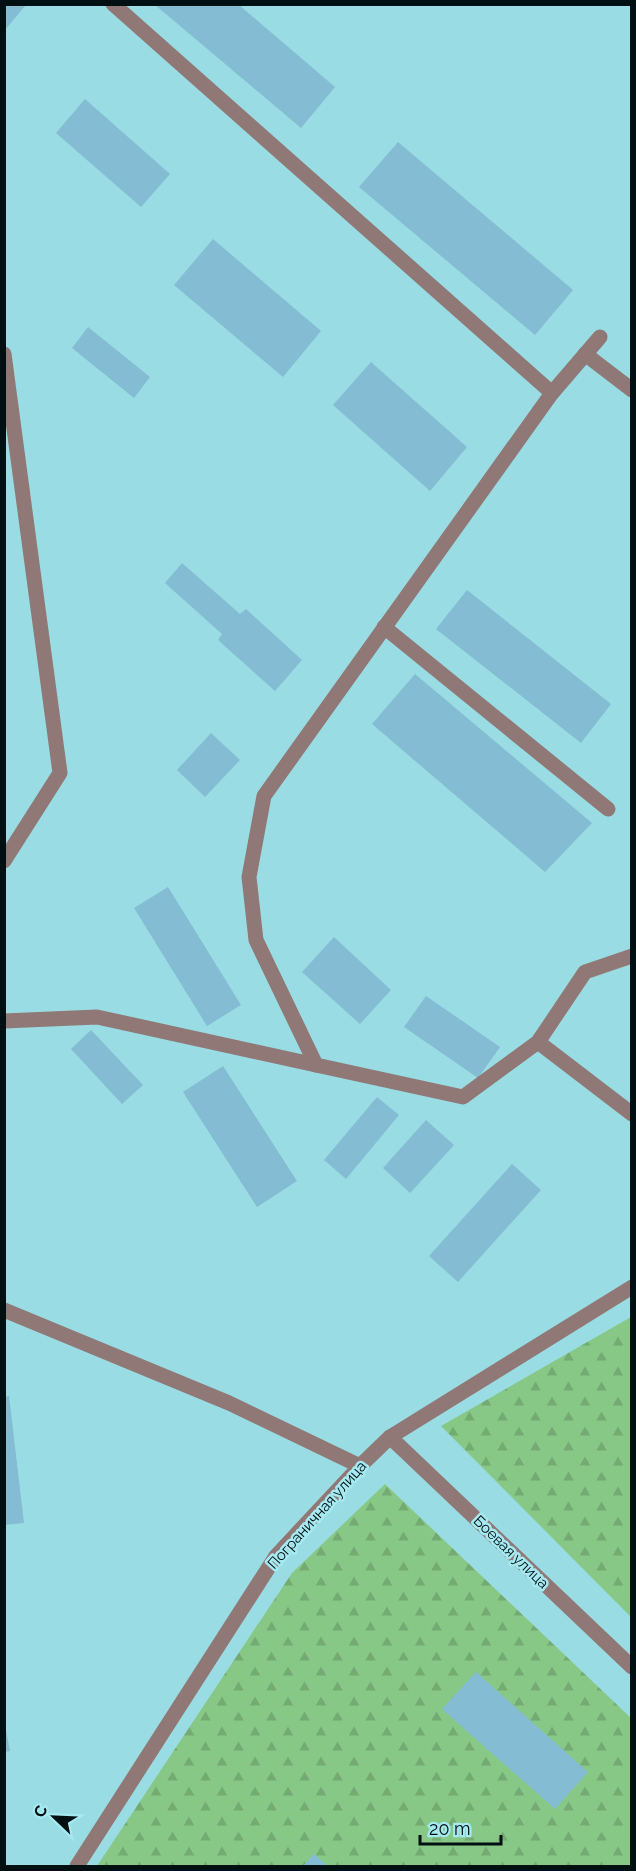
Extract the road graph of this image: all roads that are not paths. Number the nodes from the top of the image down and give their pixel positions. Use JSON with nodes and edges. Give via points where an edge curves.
{"nodes":[{"id":1,"x":113,"y":4,"type":"edge"},
{"id":2,"x":600,"y":337,"type":"dead end"},
{"id":3,"x":4,"y":354,"type":"edge"},
{"id":4,"x":585,"y":354,"type":"junction"},
{"id":5,"x":632,"y":390,"type":"edge"},
{"id":6,"x":552,"y":393,"type":"junction"},
{"id":7,"x":384,"y":627,"type":"junction"},
{"id":8,"x":608,"y":809,"type":"dead end"},
{"id":9,"x":4,"y":861,"type":"edge"},
{"id":10,"x":632,"y":956,"type":"edge"},
{"id":11,"x":4,"y":1021,"type":"edge"},
{"id":12,"x":538,"y":1042,"type":"junction"},
{"id":13,"x":316,"y":1065,"type":"junction"},
{"id":14,"x":632,"y":1114,"type":"edge"},
{"id":15,"x":632,"y":1287,"type":"edge"},
{"id":16,"x":4,"y":1311,"type":"edge"},
{"id":17,"x":390,"y":1437,"type":"junction"},
{"id":18,"x":360,"y":1466,"type":"junction"},
{"id":19,"x":632,"y":1667,"type":"edge"},
{"id":20,"x":78,"y":1866,"type":"edge"}],
"edges":[{"from":1,"to":6,"type":"street"},
{"from":2,"to":4,"type":"street"},
{"from":3,"to":9,"type":"street","via":[[60,773]]},
{"from":4,"to":5,"type":"street"},
{"from":4,"to":6,"type":"street"},
{"from":6,"to":7,"type":"street"},
{"from":7,"to":8,"type":"street"},
{"from":7,"to":13,"type":"street","via":[[264,796],[249,877],[256,940]]},
{"from":10,"to":12,"type":"street","via":[[585,972]]},
{"from":11,"to":13,"type":"street","via":[[97,1017]]},
{"from":12,"to":13,"type":"street","via":[[463,1097]]},
{"from":12,"to":14,"type":"street"},
{"from":15,"to":17,"type":"street","name":"Пограничная улица"},
{"from":16,"to":18,"type":"street","via":[[229,1403]]},
{"from":17,"to":18,"type":"street","name":"Пограничная улица"},
{"from":17,"to":19,"type":"street","name":"Боевая улица"},
{"from":18,"to":20,"type":"street","name":"Пограничная улица","via":[[276,1556]]}]}
